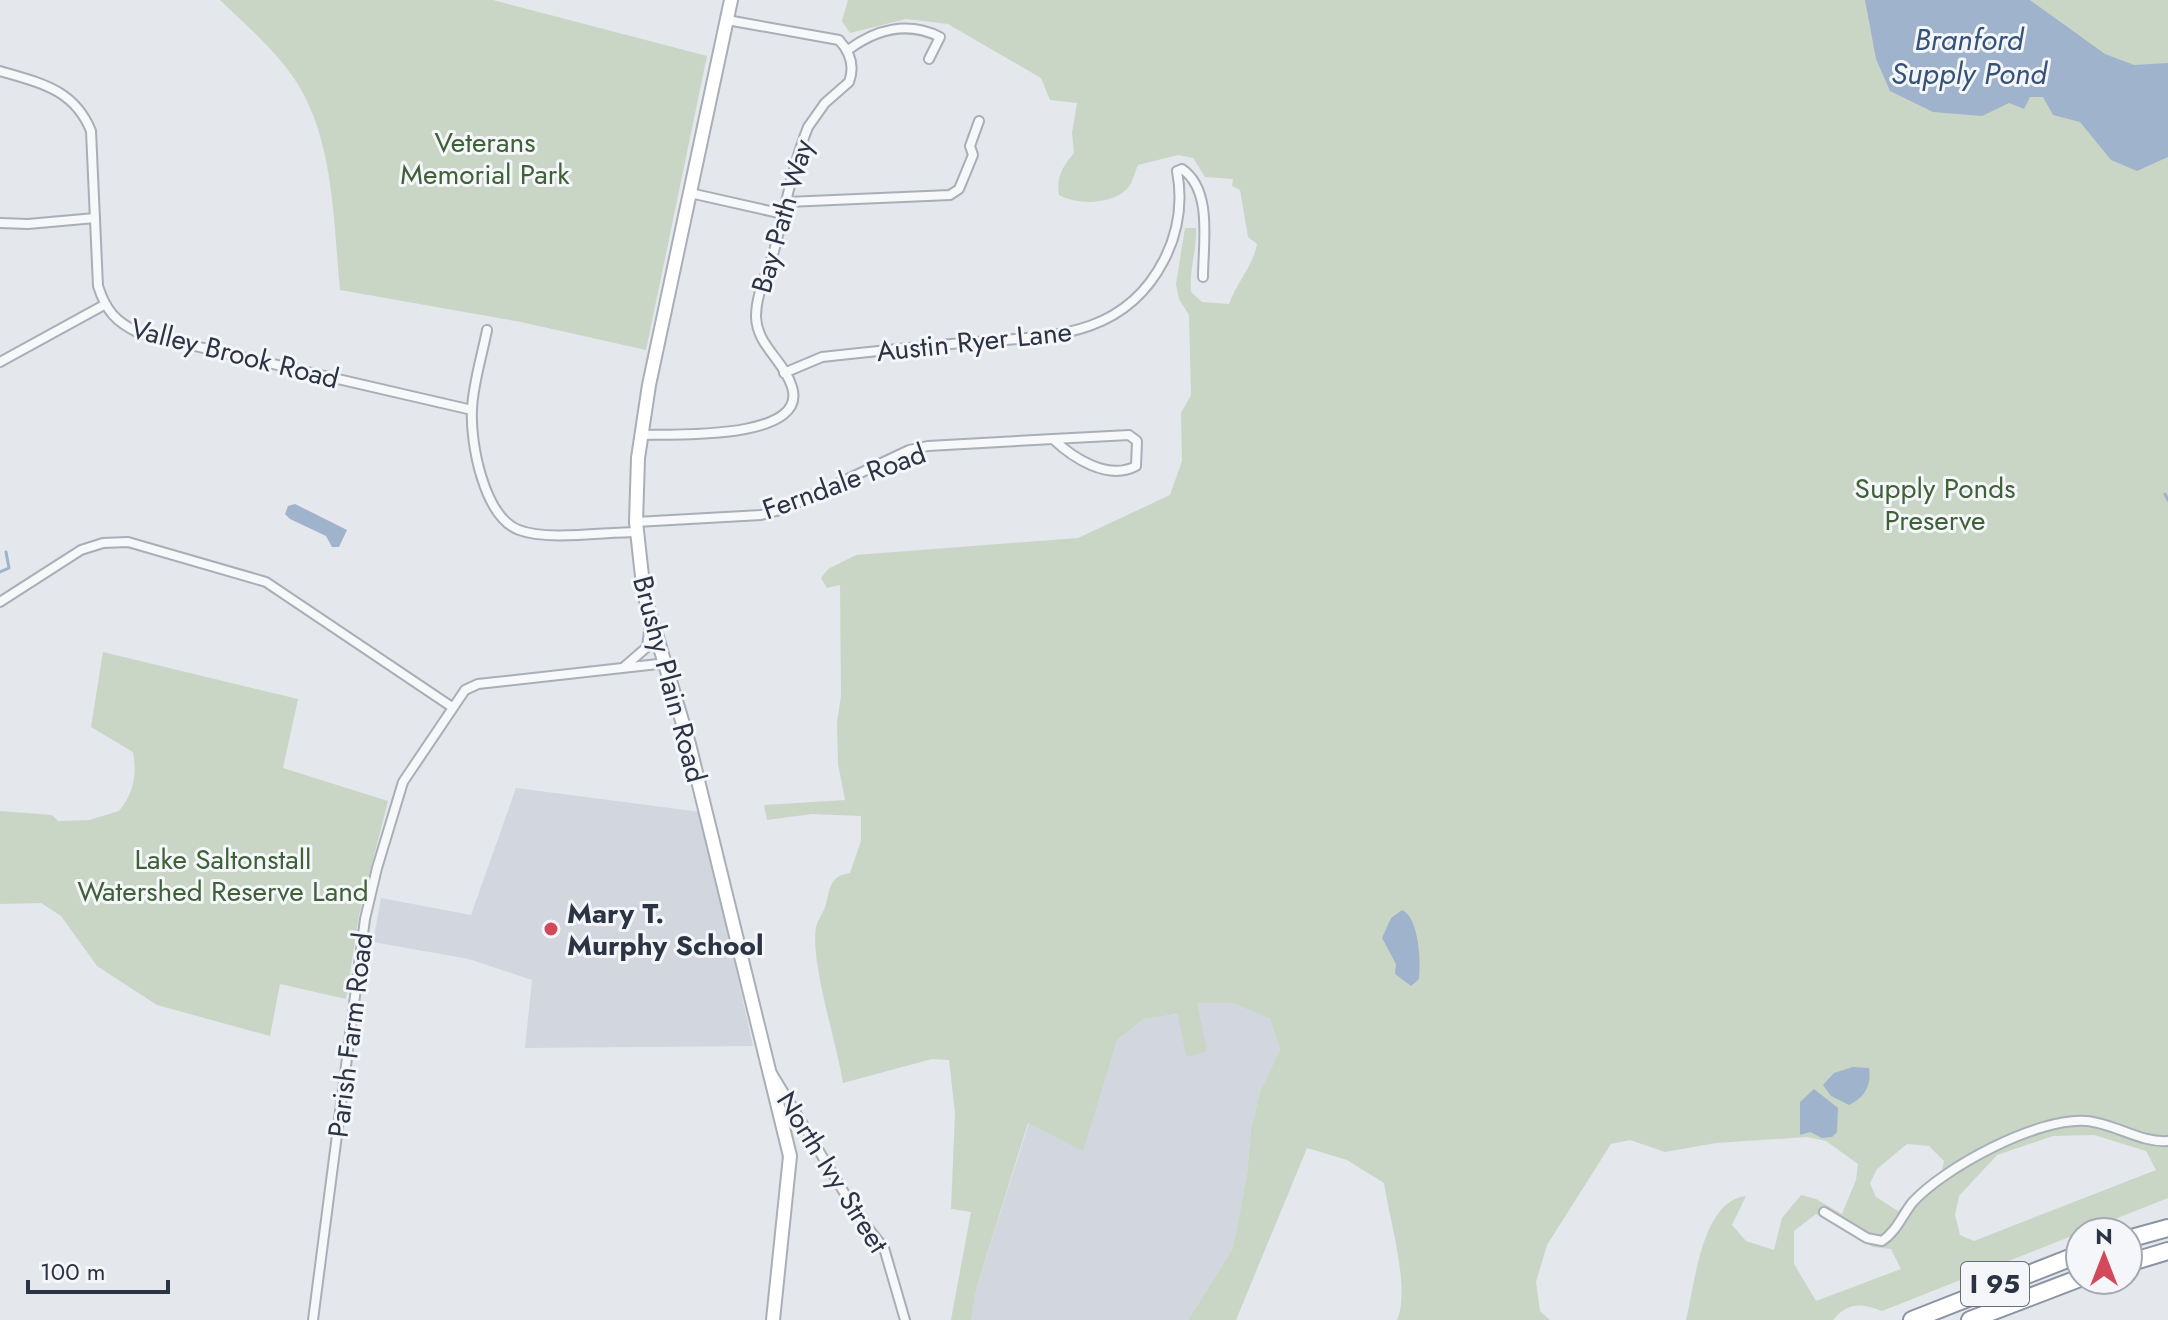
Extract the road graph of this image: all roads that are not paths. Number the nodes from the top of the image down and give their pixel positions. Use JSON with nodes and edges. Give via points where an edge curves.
{"nodes":[{"id":1,"x":731,"y":0,"type":"edge"},
{"id":2,"x":727,"y":20,"type":"junction"},
{"id":3,"x":848,"y":50,"type":"junction"},
{"id":4,"x":929,"y":59,"type":"dead end"},
{"id":5,"x":0,"y":71,"type":"edge"},
{"id":6,"x":979,"y":121,"type":"dead end"},
{"id":7,"x":690,"y":193,"type":"junction"},
{"id":8,"x":787,"y":202,"type":"junction"},
{"id":9,"x":783,"y":214,"type":"junction"},
{"id":10,"x":95,"y":218,"type":"junction"},
{"id":11,"x":0,"y":223,"type":"edge"},
{"id":12,"x":1203,"y":277,"type":"dead end"},
{"id":13,"x":104,"y":305,"type":"junction"},
{"id":14,"x":487,"y":330,"type":"dead end"},
{"id":15,"x":0,"y":362,"type":"edge"},
{"id":16,"x":784,"y":373,"type":"junction"},
{"id":17,"x":472,"y":410,"type":"junction"},
{"id":18,"x":640,"y":435,"type":"junction"},
{"id":19,"x":1053,"y":439,"type":"junction"},
{"id":20,"x":636,"y":527,"type":"junction"},
{"id":21,"x":0,"y":602,"type":"edge"},
{"id":22,"x":651,"y":615,"type":"junction"},
{"id":23,"x":667,"y":663,"type":"junction"},
{"id":24,"x":619,"y":669,"type":"junction"},
{"id":25,"x":452,"y":707,"type":"junction"},
{"id":26,"x":771,"y":1071,"type":"junction"},
{"id":27,"x":2168,"y":1141,"type":"edge"},
{"id":28,"x":1824,"y":1212,"type":"dead end"},
{"id":29,"x":2168,"y":1228,"type":"edge"},
{"id":30,"x":2144,"y":1235,"type":"edge"},
{"id":31,"x":2168,"y":1251,"type":"edge"},
{"id":32,"x":2144,"y":1258,"type":"edge"},
{"id":33,"x":2064,"y":1260,"type":"edge"},
{"id":34,"x":2064,"y":1284,"type":"edge"},
{"id":35,"x":313,"y":1320,"type":"edge"},
{"id":36,"x":773,"y":1320,"type":"edge"},
{"id":37,"x":905,"y":1320,"type":"edge"},
{"id":38,"x":1912,"y":1320,"type":"edge"},
{"id":39,"x":1970,"y":1320,"type":"edge"}],
"edges":[{"from":1,"to":2,"type":"main road","name":"Brushy Plain Road"},
{"from":2,"to":3,"type":"street","via":[[821,35],[839,40]]},
{"from":2,"to":7,"type":"main road","name":"Brushy Plain Road"},
{"from":3,"to":4,"type":"street","via":[[877,33],[923,29],[940,37]]},
{"from":3,"to":8,"type":"street","name":"Bay Path Way","via":[[849,82],[808,127]]},
{"from":5,"to":10,"type":"street","name":"Valley Brook Road","via":[[54,87],[84,113],[91,131]]},
{"from":6,"to":8,"type":"street","via":[[970,146],[973,155],[959,189],[950,195]]},
{"from":7,"to":9,"type":"street"},
{"from":7,"to":18,"type":"main road","name":"Brushy Plain Road"},
{"from":8,"to":9,"type":"street","name":"Bay Path Way"},
{"from":9,"to":16,"type":"street","name":"Bay Path Way","via":[[756,317],[758,333]]},
{"from":10,"to":11,"type":"street"},
{"from":10,"to":13,"type":"street","name":"Valley Brook Road","via":[[98,286]]},
{"from":12,"to":16,"type":"street","name":"Austin Ryer Lane","via":[[1201,197],[1182,169],[1177,171],[1180,214],[1170,248],[1138,300],[1110,318],[1066,333],[822,357]]},
{"from":13,"to":15,"type":"street"},
{"from":13,"to":17,"type":"street","name":"Valley Brook Road","via":[[119,324],[139,333]]},
{"from":14,"to":17,"type":"street"},
{"from":16,"to":18,"type":"street","name":"Bay Path Way","via":[[793,399],[790,410],[773,422]]},
{"from":17,"to":20,"type":"street","name":"Ferndale Road","via":[[487,497],[500,519],[542,534]]},
{"from":18,"to":20,"type":"main road","name":"Brushy Plain Road"},
{"from":19,"to":19,"type":"street","name":"Ferndale Road","via":[[1129,435],[1137,441],[1136,466],[1094,468]]},
{"from":19,"to":20,"type":"street","name":"Ferndale Road","via":[[909,450],[784,509]]},
{"from":20,"to":22,"type":"main road","name":"Brushy Plain Road","via":[[640,575]]},
{"from":21,"to":25,"type":"street","via":[[81,550],[128,542],[266,582]]},
{"from":22,"to":23,"type":"main road","name":"Brushy Plain Road"},
{"from":22,"to":24,"type":"street","via":[[647,647]]},
{"from":23,"to":24,"type":"street","name":"Parish Farm Road"},
{"from":23,"to":26,"type":"main road","name":"Brushy Plain Road"},
{"from":24,"to":25,"type":"street","name":"Parish Farm Road","via":[[478,684],[465,690]]},
{"from":25,"to":35,"type":"street","name":"Parish Farm Road","via":[[403,782],[365,919]]},
{"from":26,"to":36,"type":"main road","name":"Brushy Plain Road","via":[[790,1156]]},
{"from":26,"to":37,"type":"street","name":"North Ivy Street","via":[[857,1214],[884,1248]]},
{"from":27,"to":28,"type":"street","via":[[2084,1121],[2015,1137],[1965,1162],[1931,1187],[1882,1241],[1867,1238]]},
{"from":29,"to":30,"type":"highway"},
{"from":31,"to":32,"type":"highway"},
{"from":33,"to":38,"type":"highway","number":"I 95"},
{"from":34,"to":39,"type":"highway","number":"I 95"}]}
